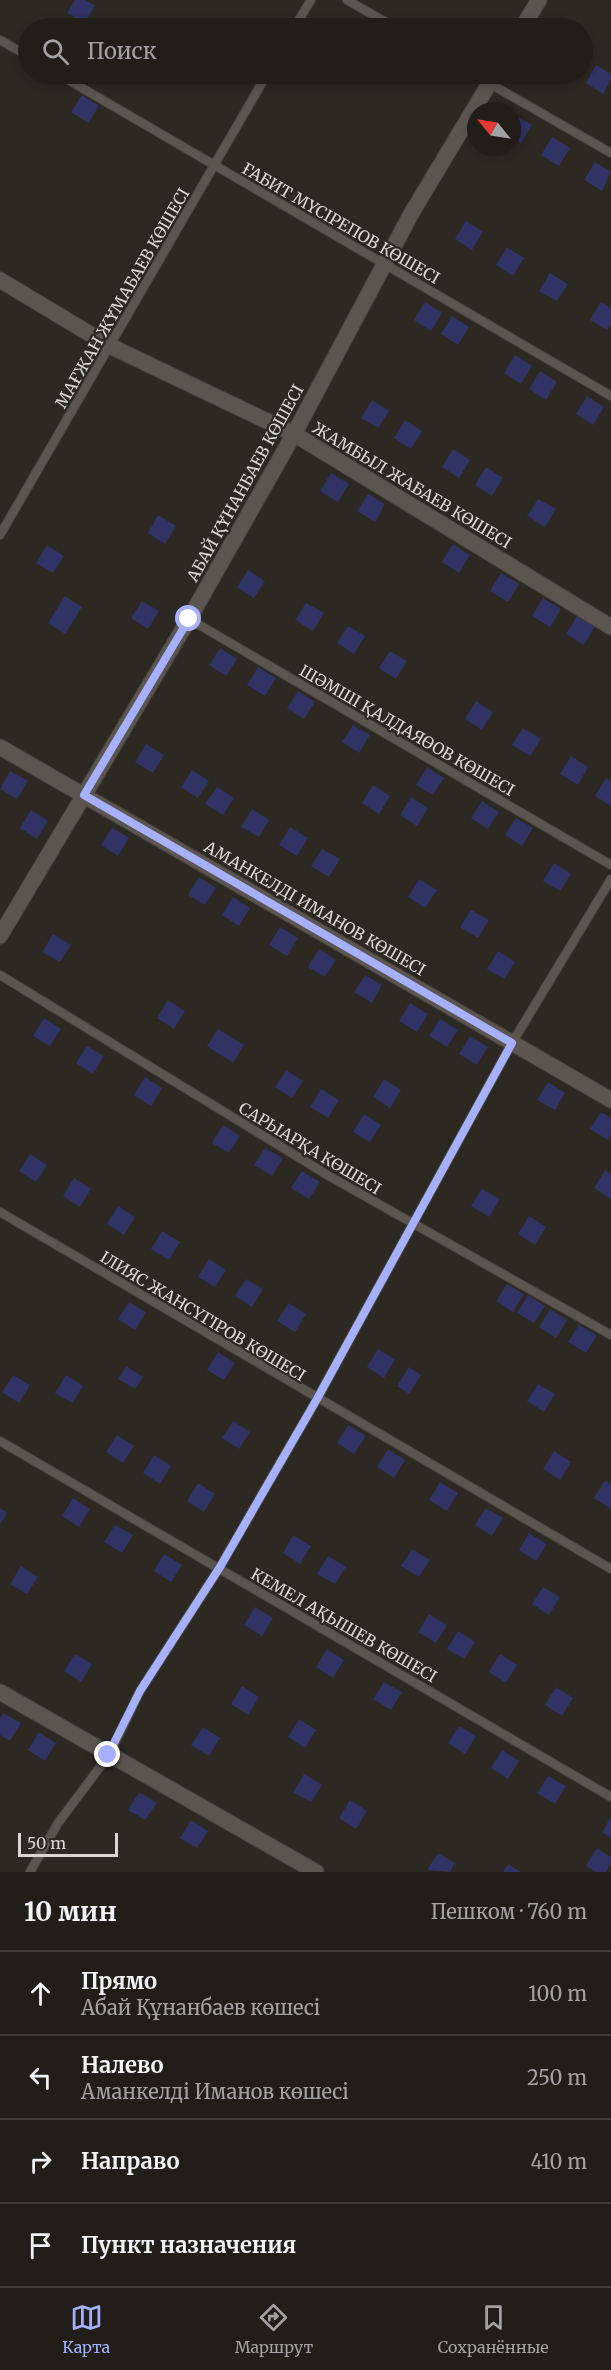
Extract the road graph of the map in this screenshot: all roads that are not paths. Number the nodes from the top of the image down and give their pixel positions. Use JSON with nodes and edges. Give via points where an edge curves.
{"nodes":[{"id":1,"x":311,"y":0,"type":"edge"},
{"id":2,"x":347,"y":0,"type":"edge"},
{"id":3,"x":539,"y":0,"type":"edge"},
{"id":4,"x":300,"y":18,"type":"edge"},
{"id":5,"x":378,"y":18,"type":"edge"},
{"id":6,"x":528,"y":18,"type":"edge"},
{"id":7,"x":0,"y":40,"type":"edge"},
{"id":8,"x":18,"y":50,"type":"edge"},
{"id":9,"x":75,"y":84,"type":"edge"},
{"id":10,"x":261,"y":84,"type":"edge"},
{"id":11,"x":488,"y":84,"type":"edge"},
{"id":12,"x":502,"y":84,"type":"edge"},
{"id":13,"x":611,"y":153,"type":"edge"},
{"id":14,"x":214,"y":164,"type":"junction"},
{"id":15,"x":384,"y":264,"type":"junction"},
{"id":16,"x":0,"y":280,"type":"edge"},
{"id":17,"x":110,"y":346,"type":"junction"},
{"id":18,"x":611,"y":396,"type":"edge"},
{"id":19,"x":294,"y":434,"type":"junction"},
{"id":20,"x":0,"y":535,"type":"edge"},
{"id":21,"x":189,"y":619,"type":"junction"},
{"id":22,"x":611,"y":627,"type":"edge"},
{"id":23,"x":0,"y":747,"type":"edge"},
{"id":24,"x":84,"y":795,"type":"junction"},
{"id":25,"x":611,"y":865,"type":"edge"},
{"id":26,"x":611,"y":879,"type":"edge"},
{"id":27,"x":0,"y":936,"type":"edge"},
{"id":28,"x":0,"y":975,"type":"edge"},
{"id":29,"x":512,"y":1043,"type":"junction"},
{"id":30,"x":611,"y":1100,"type":"edge"},
{"id":31,"x":0,"y":1212,"type":"edge"},
{"id":32,"x":412,"y":1223,"type":"junction"},
{"id":33,"x":611,"y":1335,"type":"edge"},
{"id":34,"x":317,"y":1399,"type":"junction"},
{"id":35,"x":0,"y":1441,"type":"edge"},
{"id":36,"x":220,"y":1567,"type":"junction"},
{"id":37,"x":611,"y":1569,"type":"edge"},
{"id":38,"x":0,"y":1692,"type":"edge"},
{"id":39,"x":108,"y":1755,"type":"junction"},
{"id":40,"x":611,"y":1797,"type":"edge"},
{"id":41,"x":30,"y":1872,"type":"edge"},
{"id":42,"x":316,"y":1872,"type":"edge"}],
"edges":[{"from":1,"to":4,"type":"lane"},
{"from":2,"to":5,"type":"lane"},
{"from":3,"to":6,"type":"street"},
{"from":7,"to":8,"type":"lane"},
{"from":9,"to":14,"type":"lane","name":"ҒАБИТ МҮСІРЕПОВ КӨШЕСІ"},
{"from":10,"to":14,"type":"lane","name":"МАҒЖАН ЖҰМАБАЕВ КӨШЕСІ"},
{"from":11,"to":15,"type":"street","name":"АБАЙ ҚҰНАНБАЕВ КӨШЕСІ"},
{"from":12,"to":13,"type":"lane"},
{"from":14,"to":15,"type":"lane","name":"ҒАБИТ МҮСІРЕПОВ КӨШЕСІ"},
{"from":14,"to":17,"type":"lane","name":"МАҒЖАН ЖҰМАБАЕВ КӨШЕСІ"},
{"from":15,"to":18,"type":"lane","name":"ҒАБИТ МҮСІРЕПОВ КӨШЕСІ"},
{"from":15,"to":19,"type":"street","name":"АБАЙ ҚҰНАНБАЕВ КӨШЕСІ"},
{"from":16,"to":17,"type":"street","name":"ЖАМБЫЛ ЖАБАЕВ КӨШЕСІ"},
{"from":17,"to":19,"type":"street","name":"ЖАМБЫЛ ЖАБАЕВ КӨШЕСІ"},
{"from":17,"to":20,"type":"lane","name":"МАҒЖАН ЖҰМАБАЕВ КӨШЕСІ"},
{"from":19,"to":21,"type":"street","name":"АБАЙ ҚҰНАНБАЕВ КӨШЕСІ"},
{"from":19,"to":22,"type":"street","name":"ЖАМБЫЛ ЖАБАЕВ КӨШЕСІ"},
{"from":21,"to":24,"type":"street","name":"АБАЙ ҚҰНАНБАЕВ КӨШЕСІ"},
{"from":21,"to":25,"type":"lane","name":"ШӘМШІ ҚАЛДАЯӨОВ КӨШЕСІ"},
{"from":23,"to":24,"type":"street","name":"АМАНКЕЛДІ ИМАНОВ КӨШЕСІ"},
{"from":24,"to":27,"type":"street","name":"АБАЙ ҚҰНАНБАЕВ КӨШЕСІ"},
{"from":24,"to":29,"type":"street","name":"АМАНКЕЛДІ ИМАНОВ КӨШЕСІ"},
{"from":26,"to":29,"type":"lane"},
{"from":28,"to":32,"type":"lane","name":"САРЫАРҚА КӨШЕСІ"},
{"from":29,"to":30,"type":"street","name":"АМАНКЕЛДІ ИМАНОВ КӨШЕСІ"},
{"from":29,"to":32,"type":"lane"},
{"from":31,"to":34,"type":"lane","name":"ІЛИЯС ЖАНСҮГІРОВ КӨШЕСІ"},
{"from":32,"to":33,"type":"lane","name":"САРЫАРҚА КӨШЕСІ"},
{"from":32,"to":34,"type":"lane"},
{"from":34,"to":36,"type":"lane"},
{"from":34,"to":37,"type":"lane","name":"ІЛИЯС ЖАНСҮГІРОВ КӨШЕСІ"},
{"from":35,"to":36,"type":"lane","name":"КЕМЕЛ АҚЫШЕВ КӨШЕСІ"},
{"from":36,"to":39,"type":"lane","via":[[140,1691]]},
{"from":36,"to":40,"type":"lane","name":"КЕМЕЛ АҚЫШЕВ КӨШЕСІ"},
{"from":38,"to":39,"type":"street"},
{"from":39,"to":41,"type":"lane","via":[[58,1823]]},
{"from":39,"to":42,"type":"street"}]}
